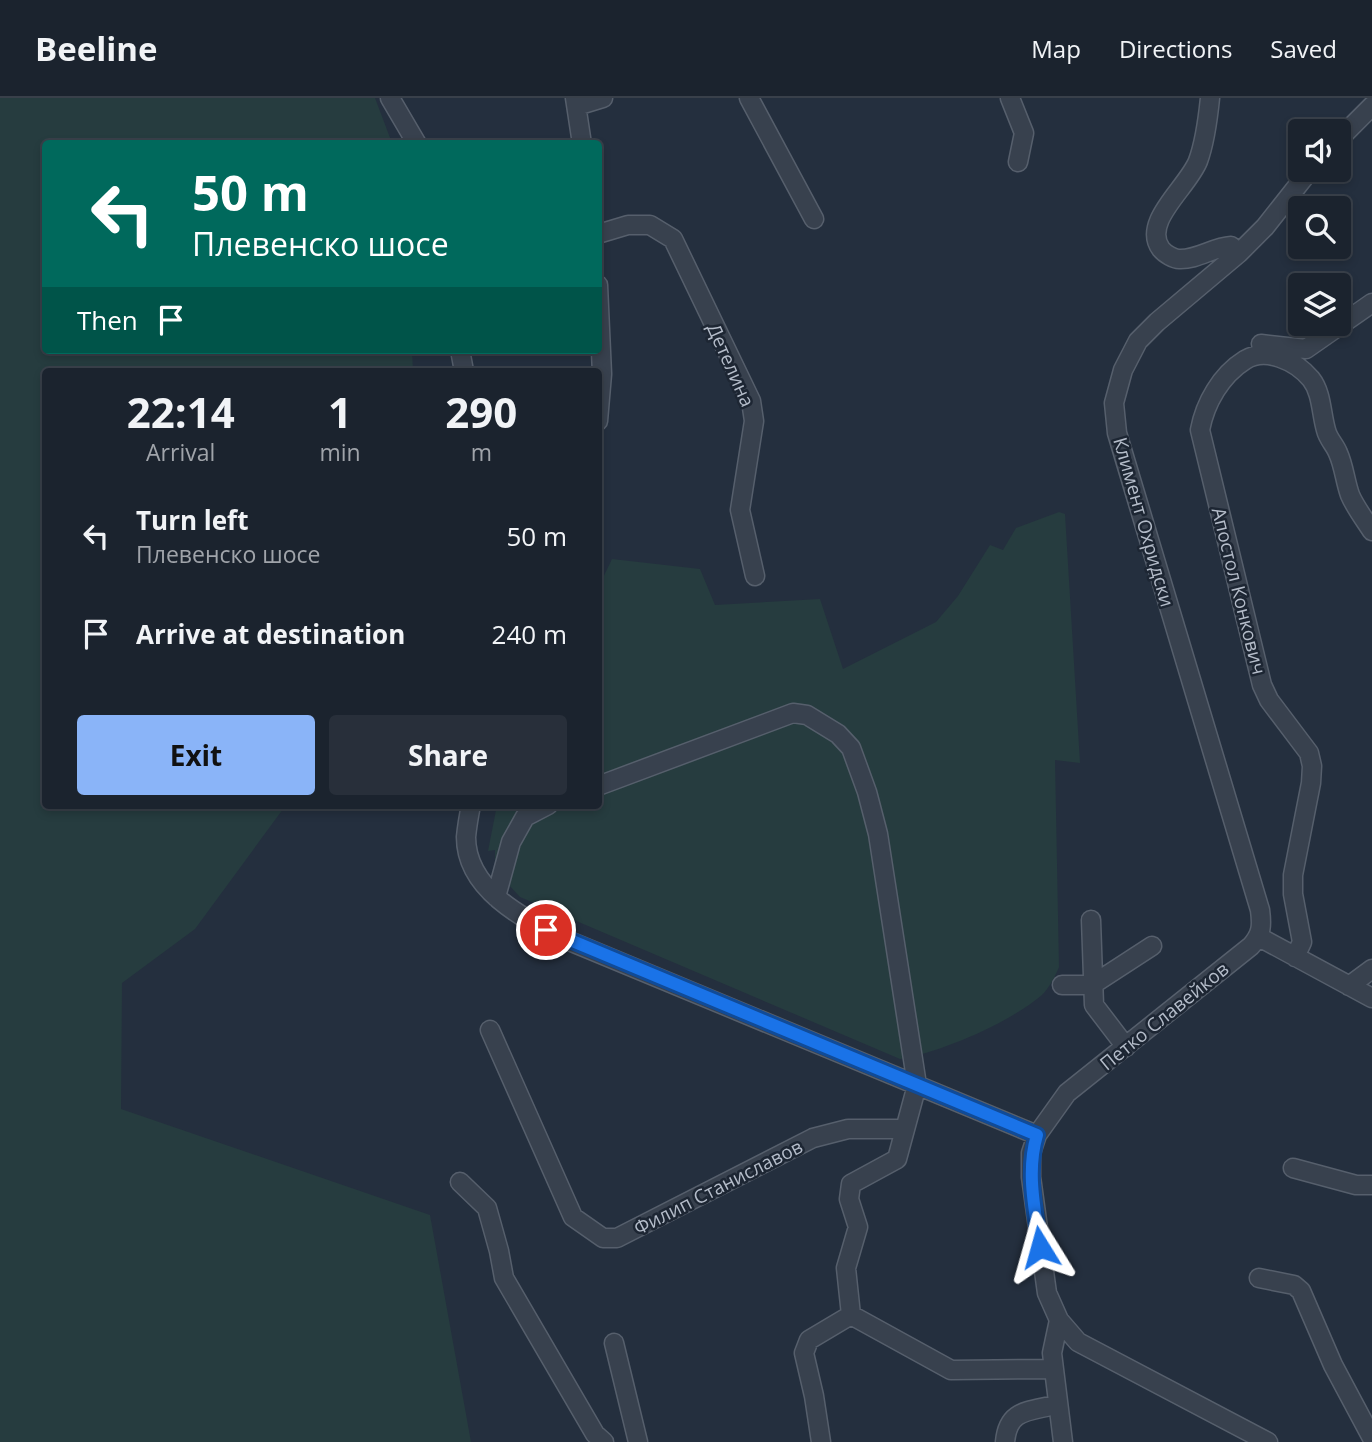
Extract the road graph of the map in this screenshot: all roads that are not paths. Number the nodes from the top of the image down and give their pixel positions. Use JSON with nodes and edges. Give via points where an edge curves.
{"nodes":[{"id":1,"x":390,"y":98,"type":"edge"},
{"id":2,"x":603,"y":98,"type":"edge"},
{"id":3,"x":749,"y":98,"type":"edge"},
{"id":4,"x":1010,"y":98,"type":"edge"},
{"id":5,"x":1210,"y":98,"type":"edge"},
{"id":6,"x":576,"y":102,"type":"edge"},
{"id":7,"x":1372,"y":106,"type":"edge"},
{"id":8,"x":1351,"y":127,"type":"edge"},
{"id":9,"x":416,"y":140,"type":"edge"},
{"id":10,"x":581,"y":140,"type":"edge"},
{"id":11,"x":1018,"y":162,"type":"dead end"},
{"id":12,"x":1301,"y":182,"type":"edge"},
{"id":13,"x":814,"y":219,"type":"dead end"},
{"id":14,"x":602,"y":233,"type":"edge"},
{"id":15,"x":1239,"y":253,"type":"junction"},
{"id":16,"x":1372,"y":303,"type":"edge"},
{"id":17,"x":1255,"y":354,"type":"junction"},
{"id":18,"x":1372,"y":531,"type":"edge"},
{"id":19,"x":755,"y":576,"type":"dead end"},
{"id":20,"x":602,"y":785,"type":"edge"},
{"id":21,"x":470,"y":809,"type":"edge"},
{"id":22,"x":540,"y":809,"type":"edge"},
{"id":23,"x":496,"y":897,"type":"junction"},
{"id":24,"x":1091,"y":920,"type":"dead end"},
{"id":25,"x":1259,"y":937,"type":"junction"},
{"id":26,"x":1152,"y":946,"type":"dead end"},
{"id":27,"x":1294,"y":957,"type":"junction"},
{"id":28,"x":1372,"y":970,"type":"edge"},
{"id":29,"x":1062,"y":985,"type":"dead end"},
{"id":30,"x":1092,"y":985,"type":"junction"},
{"id":31,"x":1349,"y":986,"type":"junction"},
{"id":32,"x":1372,"y":998,"type":"edge"},
{"id":33,"x":490,"y":1030,"type":"dead end"},
{"id":34,"x":1126,"y":1047,"type":"junction"},
{"id":35,"x":917,"y":1085,"type":"junction"},
{"id":36,"x":905,"y":1129,"type":"junction"},
{"id":37,"x":1037,"y":1135,"type":"junction"},
{"id":38,"x":1293,"y":1168,"type":"dead end"},
{"id":39,"x":460,"y":1182,"type":"dead end"},
{"id":40,"x":1372,"y":1185,"type":"edge"},
{"id":41,"x":1259,"y":1278,"type":"dead end"},
{"id":42,"x":851,"y":1315,"type":"junction"},
{"id":43,"x":1059,"y":1320,"type":"junction"},
{"id":44,"x":614,"y":1343,"type":"dead end"},
{"id":45,"x":1054,"y":1369,"type":"junction"},
{"id":46,"x":1058,"y":1404,"type":"junction"},
{"id":47,"x":1372,"y":1437,"type":"edge"},
{"id":48,"x":604,"y":1442,"type":"edge"},
{"id":49,"x":638,"y":1442,"type":"edge"},
{"id":50,"x":821,"y":1442,"type":"edge"},
{"id":51,"x":1005,"y":1442,"type":"edge"},
{"id":52,"x":1063,"y":1442,"type":"edge"},
{"id":53,"x":1268,"y":1442,"type":"edge"}],
"edges":[{"from":1,"to":9,"type":"street"},
{"from":2,"to":6,"type":"street"},
{"from":3,"to":13,"type":"street"},
{"from":4,"to":11,"type":"street","via":[[1024,133]]},
{"from":5,"to":15,"type":"street","via":[[1199,159],[1158,221],[1155,235],[1162,251],[1176,259],[1220,247],[1231,246]]},
{"from":6,"to":10,"type":"street"},
{"from":7,"to":8,"type":"street"},
{"from":12,"to":15,"type":"street","name":"Климент Охридски"},
{"from":14,"to":19,"type":"street","name":"Детелина","via":[[628,225],[650,225],[673,239],[751,401],[754,421],[740,510]]},
{"from":15,"to":25,"type":"street","name":"Климент Охридски","via":[[1138,341],[1123,370],[1114,403],[1116,433],[1260,910]]},
{"from":16,"to":17,"type":"street","via":[[1306,349],[1256,344]]},
{"from":17,"to":18,"type":"street","via":[[1280,358],[1312,380],[1350,496]]},
{"from":17,"to":27,"type":"street","name":"Апостол Конкович","via":[[1237,365],[1214,392],[1200,430],[1262,685],[1309,753],[1312,766],[1293,875],[1302,942]]},
{"from":20,"to":35,"type":"street","via":[[793,713],[807,715],[838,733],[851,748],[878,834]]},
{"from":21,"to":23,"type":"street","via":[[468,851]]},
{"from":22,"to":23,"type":"street","via":[[525,817],[511,842]]},
{"from":23,"to":35,"type":"street","via":[[562,938]]},
{"from":24,"to":30,"type":"street"},
{"from":25,"to":27,"type":"street"},
{"from":25,"to":34,"type":"street","name":"Петко Славейков"},
{"from":26,"to":30,"type":"street"},
{"from":27,"to":31,"type":"street"},
{"from":28,"to":31,"type":"street"},
{"from":29,"to":30,"type":"street"},
{"from":30,"to":34,"type":"street","via":[[1094,1005]]},
{"from":31,"to":32,"type":"street"},
{"from":33,"to":36,"type":"street","name":"Филип Станиславов","via":[[573,1217],[603,1238],[617,1238],[813,1138],[848,1129]]},
{"from":34,"to":37,"type":"street","name":"Петко Славейков","via":[[1067,1093]]},
{"from":35,"to":36,"type":"street"},
{"from":35,"to":37,"type":"street"},
{"from":36,"to":42,"type":"street","via":[[897,1159],[851,1184],[849,1199],[858,1227],[846,1268]]},
{"from":37,"to":43,"type":"street","via":[[1031,1177],[1047,1293]]},
{"from":38,"to":40,"type":"street"},
{"from":39,"to":48,"type":"street","via":[[487,1208],[504,1278],[595,1434]]},
{"from":41,"to":47,"type":"street","via":[[1294,1285],[1301,1291],[1333,1365]]},
{"from":42,"to":45,"type":"street","via":[[951,1370]]},
{"from":42,"to":50,"type":"street","via":[[809,1340],[804,1353]]},
{"from":43,"to":45,"type":"street","via":[[1052,1353]]},
{"from":43,"to":53,"type":"street","via":[[1078,1342]]},
{"from":44,"to":49,"type":"street"},
{"from":45,"to":46,"type":"street"},
{"from":46,"to":51,"type":"street","via":[[1015,1416],[1008,1423]]},
{"from":46,"to":52,"type":"street"}]}
